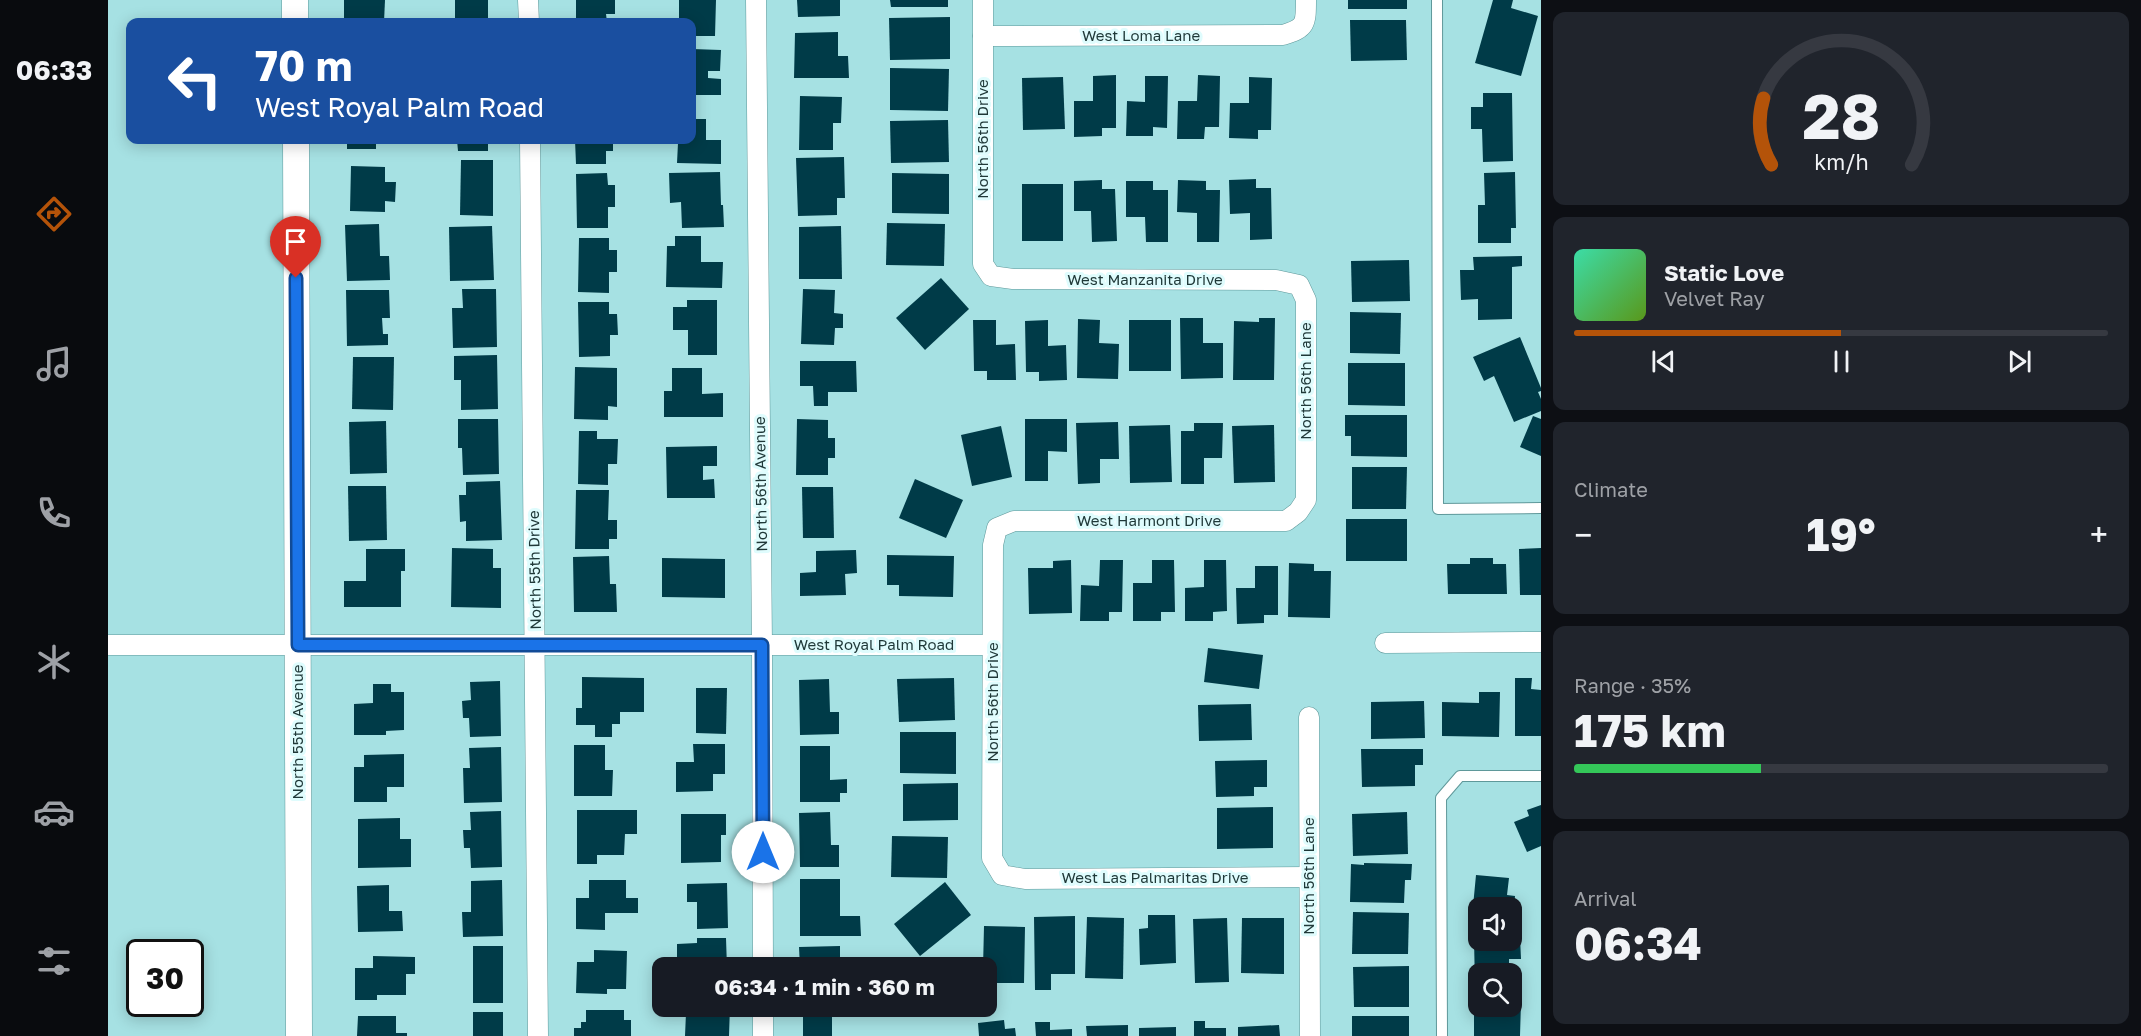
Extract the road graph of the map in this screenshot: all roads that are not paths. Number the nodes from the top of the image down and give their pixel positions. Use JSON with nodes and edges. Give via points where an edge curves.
{"nodes":[{"id":1,"x":295,"y":0,"type":"edge"},
{"id":2,"x":528,"y":0,"type":"edge"},
{"id":3,"x":756,"y":0,"type":"edge"},
{"id":4,"x":983,"y":0,"type":"edge"},
{"id":5,"x":1306,"y":0,"type":"edge"},
{"id":6,"x":1437,"y":0,"type":"edge"},
{"id":7,"x":295,"y":18,"type":"edge"},
{"id":8,"x":529,"y":18,"type":"edge"},
{"id":9,"x":983,"y":36,"type":"junction"},
{"id":10,"x":296,"y":144,"type":"edge"},
{"id":11,"x":530,"y":144,"type":"edge"},
{"id":12,"x":991,"y":276,"type":"joint"},
{"id":13,"x":1299,"y":285,"type":"joint"},
{"id":14,"x":1541,"y":508,"type":"edge"},
{"id":15,"x":1298,"y":512,"type":"joint"},
{"id":16,"x":998,"y":528,"type":"joint"},
{"id":17,"x":1541,"y":642,"type":"edge"},
{"id":18,"x":1385,"y":643,"type":"dead end"},
{"id":19,"x":108,"y":645,"type":"edge"},
{"id":20,"x":298,"y":645,"type":"junction"},
{"id":21,"x":536,"y":645,"type":"junction"},
{"id":22,"x":762,"y":645,"type":"junction"},
{"id":23,"x":993,"y":645,"type":"junction"},
{"id":24,"x":1309,"y":717,"type":"dead end"},
{"id":25,"x":1541,"y":776,"type":"edge"},
{"id":26,"x":1002,"y":874,"type":"joint"},
{"id":27,"x":1309,"y":877,"type":"junction"},
{"id":28,"x":763,"y":957,"type":"edge"},
{"id":29,"x":763,"y":1017,"type":"edge"},
{"id":30,"x":299,"y":1036,"type":"edge"},
{"id":31,"x":538,"y":1036,"type":"edge"},
{"id":32,"x":764,"y":1036,"type":"edge"},
{"id":33,"x":1310,"y":1036,"type":"edge"},
{"id":34,"x":1443,"y":1036,"type":"edge"}],
"edges":[{"from":1,"to":7,"type":"street"},
{"from":2,"to":8,"type":"street"},
{"from":3,"to":22,"type":"street","name":"North 56th Avenue"},
{"from":4,"to":9,"type":"street","name":"North 56th Drive"},
{"from":5,"to":9,"type":"street","name":"West Loma Lane","via":[[1306,21],[1298,30],[1283,35]]},
{"from":6,"to":14,"type":"lane","via":[[1438,508]]},
{"from":9,"to":12,"type":"street","name":"North 56th Drive","via":[[983,264]]},
{"from":10,"to":20,"type":"street","name":"North 55th Avenue"},
{"from":11,"to":21,"type":"street","name":"North 55th Drive"},
{"from":12,"to":13,"type":"street","name":"West Manzanita Drive","via":[[1276,280]]},
{"from":13,"to":15,"type":"street","name":"North 56th Lane","via":[[1305,300],[1306,500]]},
{"from":15,"to":16,"type":"street","name":"West Harmont Drive","via":[[1286,521],[1014,521]]},
{"from":16,"to":23,"type":"street","name":"North 56th Drive","via":[[993,545]]},
{"from":17,"to":18,"type":"street"},
{"from":19,"to":20,"type":"street","name":"West Royal Palm Road"},
{"from":20,"to":21,"type":"street","name":"West Royal Palm Road"},
{"from":20,"to":30,"type":"street","name":"North 55th Avenue"},
{"from":21,"to":22,"type":"street","name":"West Royal Palm Road"},
{"from":21,"to":31,"type":"street","name":"North 55th Drive"},
{"from":22,"to":23,"type":"street","name":"West Royal Palm Road"},
{"from":22,"to":28,"type":"street","name":"North 56th Avenue"},
{"from":23,"to":26,"type":"street","name":"North 56th Drive","via":[[993,858]]},
{"from":24,"to":27,"type":"street","name":"North 56th Lane"},
{"from":25,"to":34,"type":"lane","via":[[1460,776],[1442,798]]},
{"from":26,"to":27,"type":"street","name":"West Las Palmaritas Drive","via":[[1025,879]]},
{"from":27,"to":33,"type":"street","name":"North 56th Lane"},
{"from":29,"to":32,"type":"street"}]}
